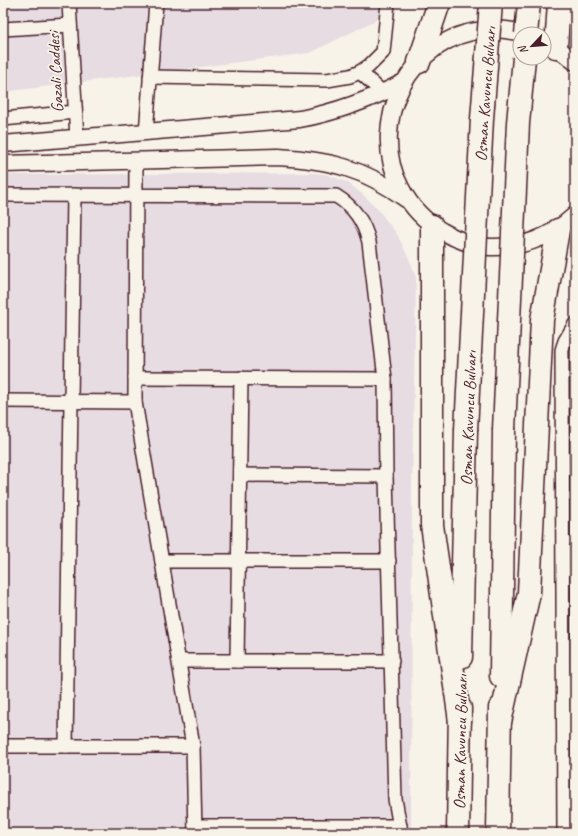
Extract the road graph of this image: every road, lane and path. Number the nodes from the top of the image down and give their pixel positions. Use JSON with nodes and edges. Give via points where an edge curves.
{"nodes":[{"id":1,"x":69,"y":3,"type":"edge"},
{"id":2,"x":156,"y":3,"type":"edge"},
{"id":3,"x":388,"y":3,"type":"edge"},
{"id":4,"x":439,"y":3,"type":"edge"},
{"id":5,"x":491,"y":3,"type":"edge"},
{"id":6,"x":529,"y":3,"type":"edge"},
{"id":7,"x":559,"y":3,"type":"edge"},
{"id":8,"x":70,"y":25,"type":"junction"},
{"id":9,"x":527,"y":26,"type":"edge"},
{"id":10,"x":3,"y":29,"type":"edge"},
{"id":11,"x":512,"y":31,"type":"edge"},
{"id":12,"x":552,"y":35,"type":"edge"},
{"id":13,"x":552,"y":45,"type":"edge"},
{"id":14,"x":419,"y":62,"type":"junction"},
{"id":15,"x":575,"y":62,"type":"edge"},
{"id":16,"x":523,"y":66,"type":"edge"},
{"id":17,"x":360,"y":72,"type":"junction"},
{"id":18,"x":150,"y":77,"type":"junction"},
{"id":19,"x":404,"y":82,"type":"junction"},
{"id":20,"x":383,"y":93,"type":"junction"},
{"id":21,"x":75,"y":112,"type":"junction"},
{"id":22,"x":3,"y":119,"type":"edge"},
{"id":23,"x":146,"y":133,"type":"junction"},
{"id":24,"x":77,"y":138,"type":"junction"},
{"id":25,"x":8,"y":144,"type":"edge"},
{"id":26,"x":136,"y":161,"type":"junction"},
{"id":27,"x":9,"y":164,"type":"edge"},
{"id":28,"x":3,"y":195,"type":"edge"},
{"id":29,"x":74,"y":195,"type":"junction"},
{"id":30,"x":136,"y":196,"type":"junction"},
{"id":31,"x":408,"y":201,"type":"junction"},
{"id":32,"x":575,"y":215,"type":"edge"},
{"id":33,"x":432,"y":226,"type":"junction"},
{"id":34,"x":558,"y":230,"type":"junction"},
{"id":35,"x":575,"y":324,"type":"edge"},
{"id":36,"x":135,"y":378,"type":"junction"},
{"id":37,"x":241,"y":378,"type":"junction"},
{"id":38,"x":385,"y":379,"type":"junction"},
{"id":39,"x":3,"y":401,"type":"edge"},
{"id":40,"x":71,"y":402,"type":"junction"},
{"id":41,"x":135,"y":402,"type":"junction"},
{"id":42,"x":240,"y":475,"type":"junction"},
{"id":43,"x":386,"y":476,"type":"junction"},
{"id":44,"x":569,"y":497,"type":"edge"},
{"id":45,"x":569,"y":541,"type":"edge"},
{"id":46,"x":162,"y":561,"type":"junction"},
{"id":47,"x":239,"y":561,"type":"junction"},
{"id":48,"x":388,"y":561,"type":"junction"},
{"id":49,"x":179,"y":661,"type":"junction"},
{"id":50,"x":237,"y":661,"type":"junction"},
{"id":51,"x":392,"y":661,"type":"junction"},
{"id":52,"x":460,"y":721,"type":"junction"},
{"id":53,"x":500,"y":722,"type":"junction"},
{"id":54,"x":3,"y":746,"type":"edge"},
{"id":55,"x":66,"y":746,"type":"junction"},
{"id":56,"x":193,"y":746,"type":"junction"},
{"id":57,"x":195,"y":829,"type":"edge"},
{"id":58,"x":401,"y":830,"type":"edge"},
{"id":59,"x":458,"y":833,"type":"edge"},
{"id":60,"x":498,"y":833,"type":"edge"},
{"id":61,"x":564,"y":833,"type":"edge"}],
"edges":[{"from":1,"to":8,"type":"street","name":"Gazali Caddesi"},
{"from":2,"to":18,"type":"street"},
{"from":3,"to":17,"type":"street","via":[[383,52]]},
{"from":4,"to":14,"type":"highway"},
{"from":5,"to":52,"type":"highway","name":"Osman Kavuncu Bulvarı","bridge":true,"via":[[482,119],[466,430]]},
{"from":6,"to":9,"type":"highway","bridge":true},
{"from":7,"to":12,"type":"highway"},
{"from":8,"to":10,"type":"street"},
{"from":8,"to":21,"type":"street","name":"Gazali Caddesi"},
{"from":11,"to":14,"type":"street","via":[[485,30],[461,35],[438,46]]},
{"from":13,"to":15,"type":"street"},
{"from":14,"to":19,"type":"street"},
{"from":16,"to":53,"type":"highway","name":"Osman Kavuncu Bulvarı","bridge":true,"via":[[518,123],[504,430]]},
{"from":17,"to":18,"type":"street","via":[[327,80]]},
{"from":17,"to":20,"type":"street"},
{"from":18,"to":23,"type":"street"},
{"from":19,"to":20,"type":"street"},
{"from":19,"to":31,"type":"street","via":[[393,105],[389,148],[396,179]]},
{"from":20,"to":23,"type":"street","via":[[337,111],[300,119]]},
{"from":21,"to":22,"type":"street"},
{"from":21,"to":24,"type":"street","name":"Gazali Caddesi"},
{"from":23,"to":24,"type":"street"},
{"from":24,"to":25,"type":"street"},
{"from":26,"to":27,"type":"street"},
{"from":26,"to":30,"type":"street"},
{"from":26,"to":31,"type":"street","via":[[278,157],[319,160],[366,175]]},
{"from":28,"to":29,"type":"street"},
{"from":29,"to":30,"type":"street"},
{"from":29,"to":40,"type":"street"},
{"from":30,"to":36,"type":"street"},
{"from":30,"to":38,"type":"street","via":[[336,196],[345,201],[359,216],[367,233]]},
{"from":31,"to":33,"type":"street"},
{"from":32,"to":34,"type":"street"},
{"from":33,"to":34,"type":"street","via":[[455,239],[487,247],[507,247],[534,242]]},
{"from":33,"to":52,"type":"highway","via":[[432,525]]},
{"from":34,"to":53,"type":"highway","via":[[542,320],[529,593]]},
{"from":35,"to":44,"type":"street","via":[[562,350]]},
{"from":36,"to":37,"type":"street"},
{"from":36,"to":41,"type":"street"},
{"from":37,"to":38,"type":"street"},
{"from":37,"to":42,"type":"street"},
{"from":38,"to":43,"type":"street"},
{"from":39,"to":40,"type":"street"},
{"from":40,"to":41,"type":"street"},
{"from":40,"to":55,"type":"street"},
{"from":41,"to":46,"type":"street"},
{"from":42,"to":43,"type":"street"},
{"from":42,"to":47,"type":"street"},
{"from":43,"to":48,"type":"street"},
{"from":44,"to":45,"type":"street"},
{"from":45,"to":61,"type":"street"},
{"from":46,"to":47,"type":"street"},
{"from":46,"to":49,"type":"street"},
{"from":47,"to":48,"type":"street"},
{"from":47,"to":50,"type":"street"},
{"from":48,"to":51,"type":"street"},
{"from":49,"to":50,"type":"street"},
{"from":49,"to":56,"type":"street"},
{"from":50,"to":51,"type":"street"},
{"from":51,"to":58,"type":"street","via":[[395,799]]},
{"from":52,"to":59,"type":"highway","name":"Osman Kavuncu Bulvarı"},
{"from":53,"to":60,"type":"highway","name":"Osman Kavuncu Bulvarı"},
{"from":54,"to":55,"type":"street"},
{"from":55,"to":56,"type":"street"},
{"from":56,"to":57,"type":"street"},
{"from":57,"to":58,"type":"street"}]}
